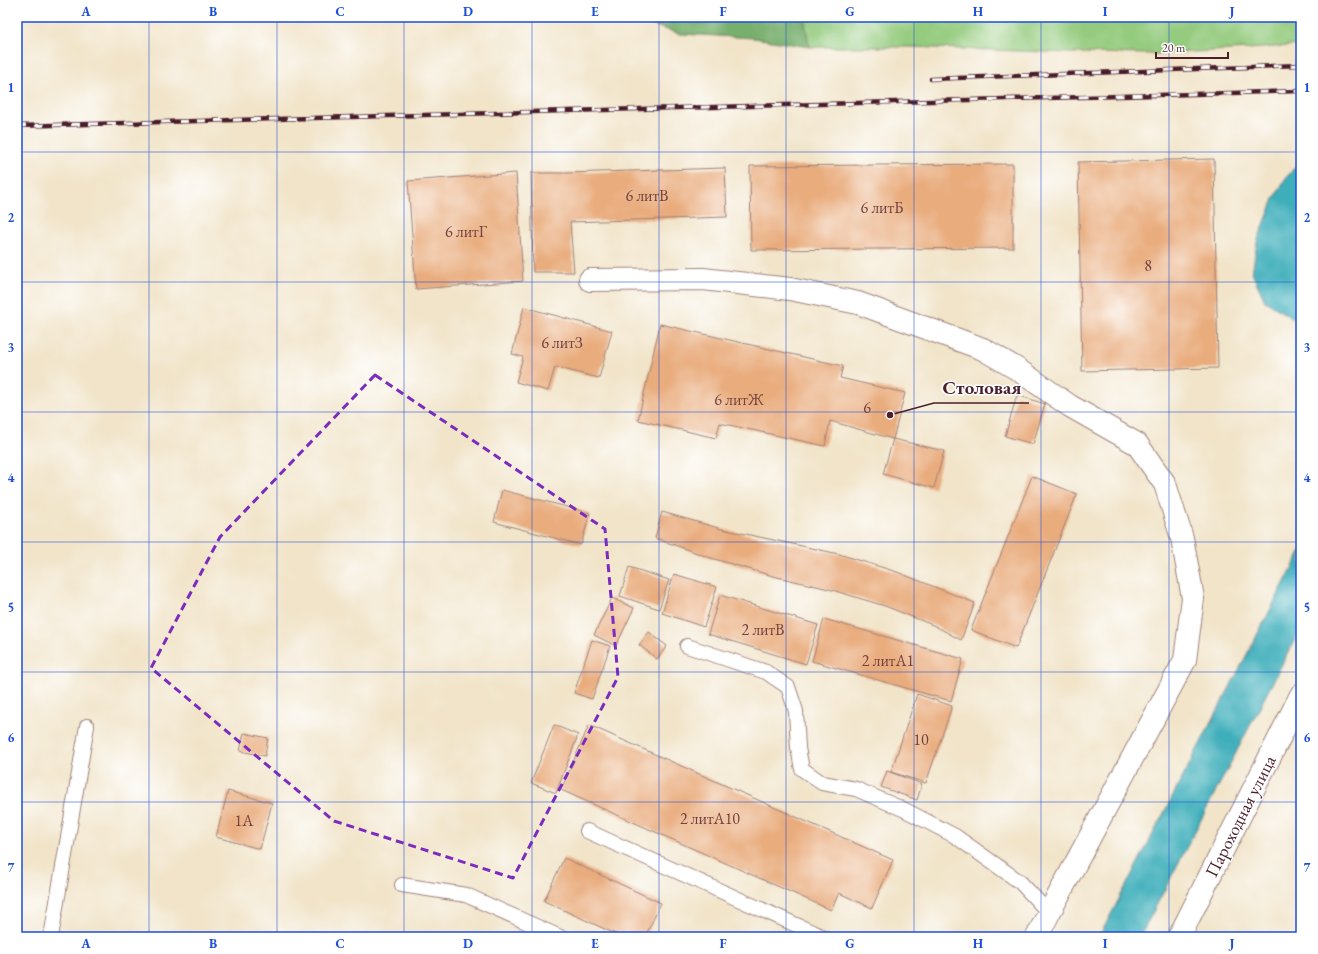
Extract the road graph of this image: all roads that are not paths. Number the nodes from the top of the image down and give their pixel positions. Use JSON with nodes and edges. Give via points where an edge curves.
{"nodes":[{"id":1,"x":590,"y":280,"type":"dead end"},
{"id":2,"x":687,"y":646,"type":"dead end"},
{"id":3,"x":1301,"y":695,"type":"edge"},
{"id":4,"x":86,"y":726,"type":"dead end"},
{"id":5,"x":587,"y":831,"type":"dead end"},
{"id":6,"x":402,"y":885,"type":"dead end"},
{"id":7,"x":1049,"y":913,"type":"junction"},
{"id":8,"x":51,"y":937,"type":"edge"},
{"id":9,"x":560,"y":937,"type":"edge"},
{"id":10,"x":823,"y":937,"type":"edge"},
{"id":11,"x":1037,"y":937,"type":"edge"},
{"id":12,"x":1179,"y":937,"type":"edge"}],
"edges":[{"from":1,"to":7,"type":"street","via":[[703,279],[790,289],[858,303],[983,349],[1070,406],[1137,444],[1165,484],[1182,538],[1193,598],[1186,660]]},
{"from":2,"to":7,"type":"lane","via":[[766,672],[788,688],[796,711],[802,769],[822,783],[856,789],[955,836],[1020,882]]},
{"from":3,"to":12,"type":"street","name":"Пароходная улица"},
{"from":4,"to":8,"type":"lane"},
{"from":5,"to":10,"type":"lane"},
{"from":6,"to":9,"type":"lane","via":[[466,895]]},
{"from":7,"to":11,"type":"street"}]}
